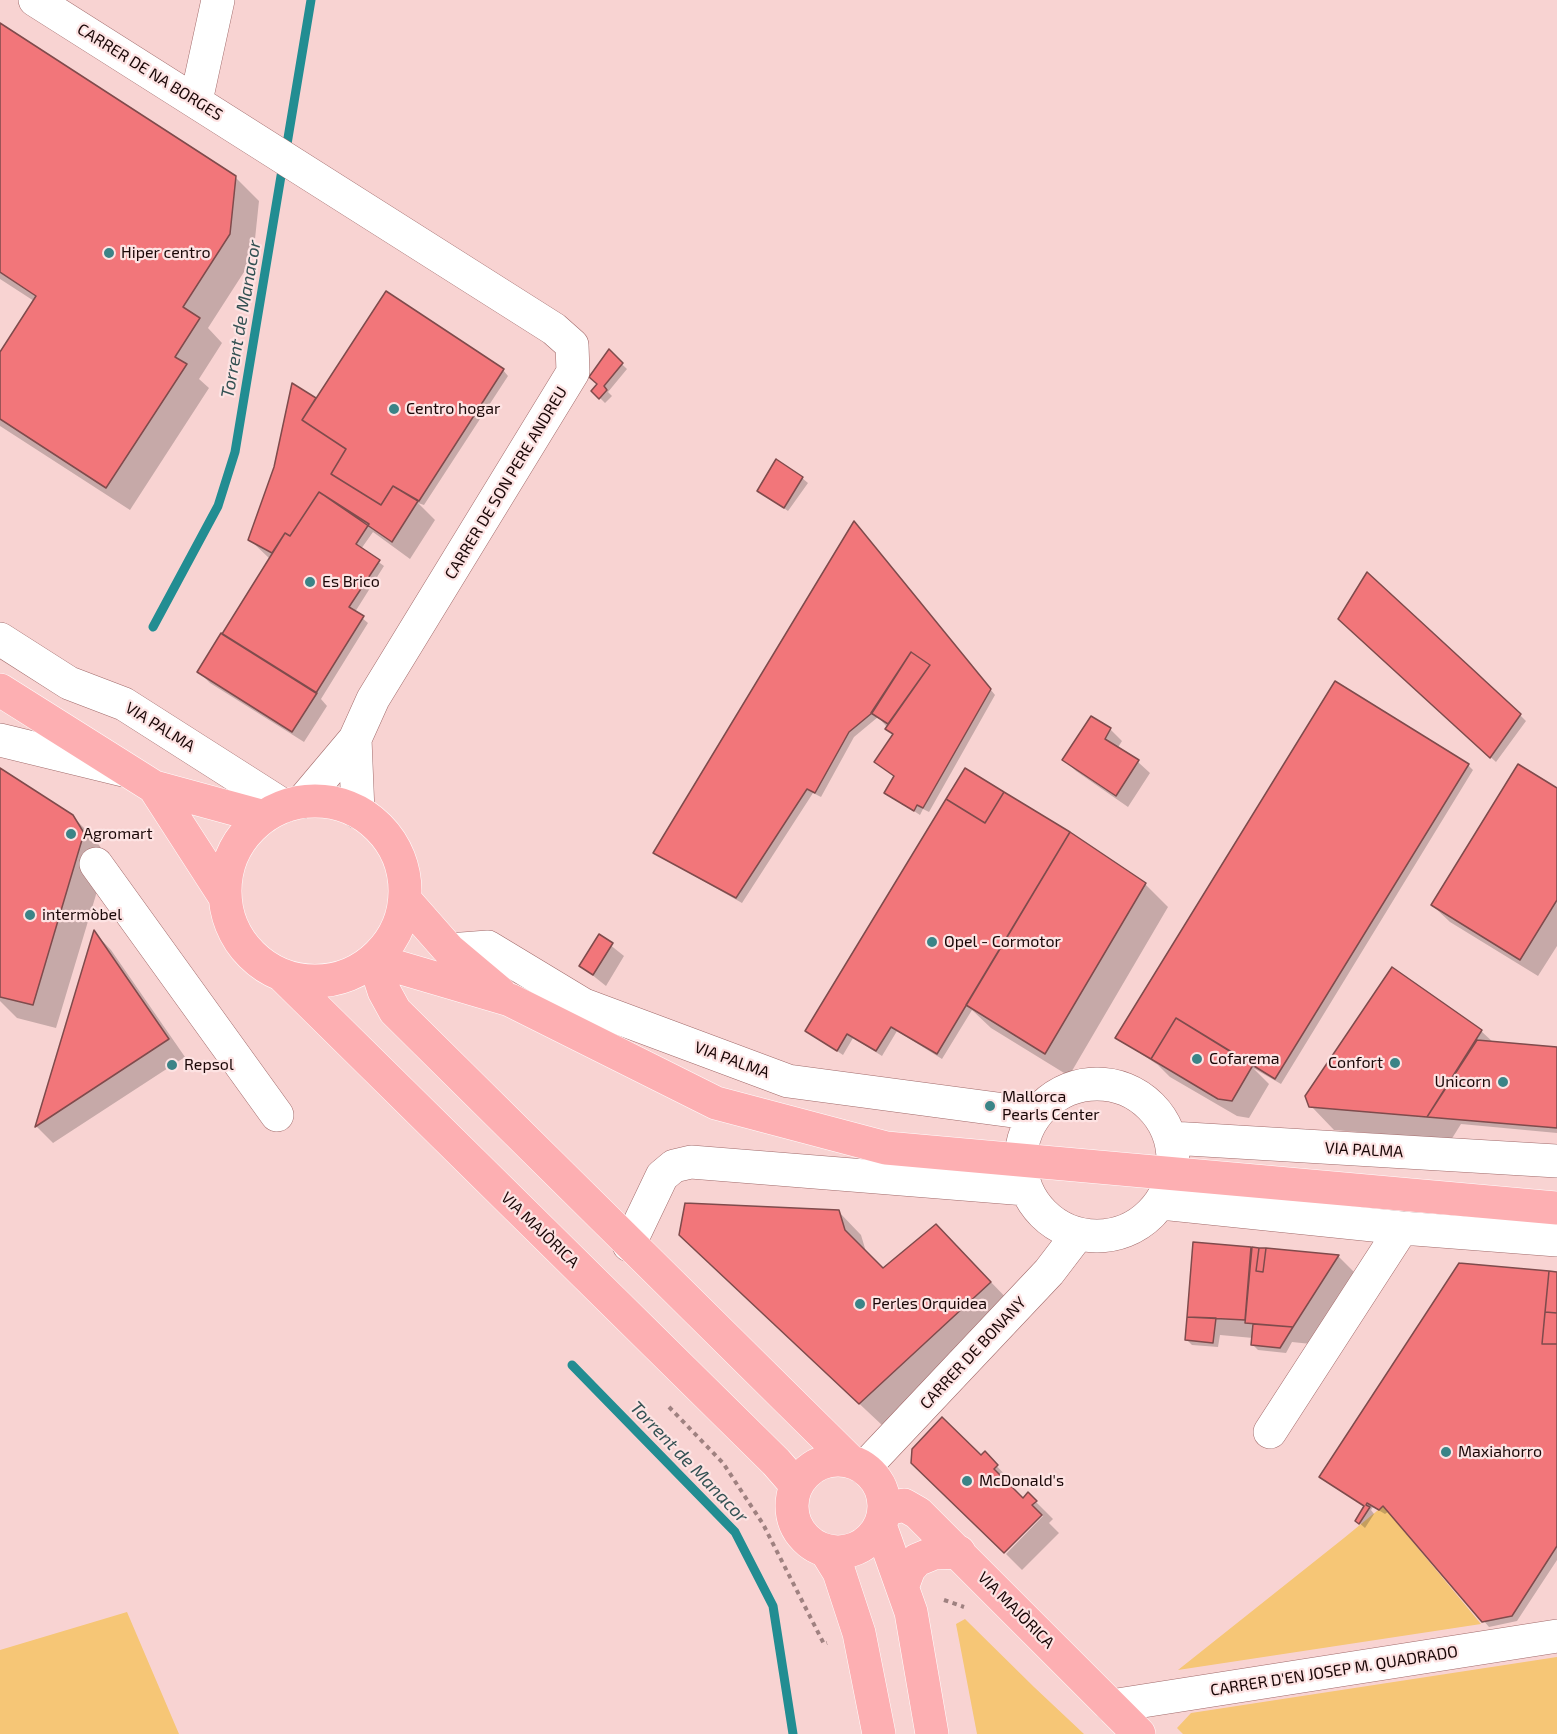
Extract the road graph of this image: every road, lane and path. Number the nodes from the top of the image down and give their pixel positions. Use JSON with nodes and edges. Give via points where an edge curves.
{"nodes":[{"id":1,"x":35,"y":0,"type":"edge"},
{"id":2,"x":218,"y":0,"type":"edge"},
{"id":3,"x":196,"y":101,"type":"junction"},
{"id":4,"x":304,"y":170,"type":"joint"},
{"id":5,"x":0,"y":639,"type":"edge"},
{"id":6,"x":0,"y":690,"type":"edge"},
{"id":7,"x":0,"y":740,"type":"edge"},
{"id":8,"x":355,"y":740,"type":"junction"},
{"id":9,"x":125,"y":770,"type":"junction"},
{"id":10,"x":154,"y":786,"type":"junction"},
{"id":11,"x":283,"y":808,"type":"junction"},
{"id":12,"x":358,"y":812,"type":"junction"},
{"id":13,"x":96,"y":864,"type":"dead end"},
{"id":14,"x":225,"y":897,"type":"junction"},
{"id":15,"x":405,"y":900,"type":"junction"},
{"id":16,"x":449,"y":950,"type":"junction"},
{"id":17,"x":374,"y":960,"type":"junction"},
{"id":18,"x":282,"y":975,"type":"junction"},
{"id":19,"x":510,"y":1000,"type":"junction"},
{"id":20,"x":1035,"y":1114,"type":"junction"},
{"id":21,"x":277,"y":1115,"type":"dead end"},
{"id":22,"x":1171,"y":1138,"type":"junction"},
{"id":23,"x":1557,"y":1161,"type":"edge"},
{"id":24,"x":1023,"y":1173,"type":"junction"},
{"id":25,"x":1167,"y":1188,"type":"junction"},
{"id":26,"x":1557,"y":1208,"type":"edge"},
{"id":27,"x":1402,"y":1228,"type":"junction"},
{"id":28,"x":1078,"y":1234,"type":"junction"},
{"id":29,"x":1557,"y":1240,"type":"edge"},
{"id":30,"x":629,"y":1245,"type":"junction"},
{"id":31,"x":1270,"y":1432,"type":"dead end"},
{"id":32,"x":857,"y":1465,"type":"junction"},
{"id":33,"x":796,"y":1485,"type":"junction"},
{"id":34,"x":882,"y":1517,"type":"junction"},
{"id":35,"x":826,"y":1551,"type":"junction"},
{"id":36,"x":959,"y":1552,"type":"junction"},
{"id":37,"x":903,"y":1585,"type":"junction"},
{"id":38,"x":1557,"y":1636,"type":"edge"},
{"id":39,"x":1112,"y":1706,"type":"junction"},
{"id":40,"x":879,"y":1734,"type":"edge"},
{"id":41,"x":932,"y":1734,"type":"edge"},
{"id":42,"x":1139,"y":1734,"type":"edge"}],
"edges":[{"from":1,"to":3,"type":"street","name":"CARRER DE NA BORGES"},
{"from":2,"to":3,"type":"street"},
{"from":3,"to":4,"type":"street","name":"CARRER DE NA BORGES"},
{"from":4,"to":8,"type":"street","name":"CARRER DE SON PERE ANDREU","via":[[554,329],[572,345],[573,372],[373,699]]},
{"from":5,"to":11,"type":"street","name":"VIA PALMA","via":[[69,683],[124,704]]},
{"from":6,"to":9,"type":"main road"},
{"from":7,"to":9,"type":"street"},
{"from":8,"to":11,"type":"street"},
{"from":8,"to":12,"type":"street"},
{"from":9,"to":10,"type":"main road"},
{"from":10,"to":11,"type":"main road"},
{"from":10,"to":14,"type":"main road"},
{"from":11,"to":12,"type":"main road","via":[[330,802]]},
{"from":11,"to":14,"type":"main road","via":[[241,839],[226,875]]},
{"from":12,"to":15,"type":"main road","via":[[388,837],[399,857]]},
{"from":13,"to":21,"type":"street"},
{"from":14,"to":18,"type":"main road","via":[[230,920],[242,943],[259,962]]},
{"from":15,"to":16,"type":"main road"},
{"from":15,"to":17,"type":"main road","via":[[397,930]]},
{"from":16,"to":19,"type":"main road"},
{"from":16,"to":20,"type":"street","name":"VIA PALMA","via":[[488,947],[584,1005],[788,1081]]},
{"from":17,"to":18,"type":"main road","via":[[332,980],[308,981]]},
{"from":17,"to":19,"type":"main road"},
{"from":17,"to":30,"type":"main road","via":[[395,1011]]},
{"from":18,"to":33,"type":"main road","name":"VIA MAJÒRICA"},
{"from":19,"to":24,"type":"main road","via":[[716,1103],[886,1148]]},
{"from":20,"to":22,"type":"street","via":[[1052,1097],[1074,1086],[1098,1083],[1122,1087],[1144,1099],[1160,1116]]},
{"from":20,"to":24,"type":"street","via":[[1024,1135]]},
{"from":22,"to":23,"type":"street","name":"VIA PALMA"},
{"from":22,"to":25,"type":"street","via":[[1174,1156]]},
{"from":24,"to":25,"type":"main road"},
{"from":24,"to":28,"type":"street","via":[[1038,1209],[1056,1224]]},
{"from":24,"to":30,"type":"street","via":[[691,1162],[674,1166],[662,1176]]},
{"from":25,"to":26,"type":"main road"},
{"from":25,"to":27,"type":"street"},
{"from":25,"to":28,"type":"street","via":[[1145,1220],[1125,1232]]},
{"from":27,"to":29,"type":"street"},
{"from":27,"to":31,"type":"street"},
{"from":28,"to":32,"type":"street","name":"CARRER DE BONANY","via":[[1049,1272]]},
{"from":30,"to":32,"type":"main road"},
{"from":32,"to":33,"type":"main road","via":[[834,1460],[818,1464]]},
{"from":32,"to":34,"type":"main road","via":[[876,1479],[882,1494]]},
{"from":33,"to":35,"type":"main road","via":[[792,1505],[796,1526],[803,1537]]},
{"from":34,"to":35,"type":"main road","via":[[871,1538],[858,1547],[843,1552]]},
{"from":34,"to":36,"type":"main road","name":"VIA MAJÒRICA","via":[[904,1506],[918,1513]]},
{"from":34,"to":37,"type":"main road"},
{"from":35,"to":40,"type":"main road","via":[[839,1572],[859,1633]]},
{"from":36,"to":37,"type":"main road","via":[[934,1553],[916,1560]]},
{"from":36,"to":39,"type":"main road","name":"VIA MAJÒRICA"},
{"from":37,"to":41,"type":"main road"},
{"from":38,"to":39,"type":"street","name":"CARRER D'EN JOSEP M. QUADRADO"},
{"from":39,"to":42,"type":"main road","name":"VIA MAJÒRICA"}]}
